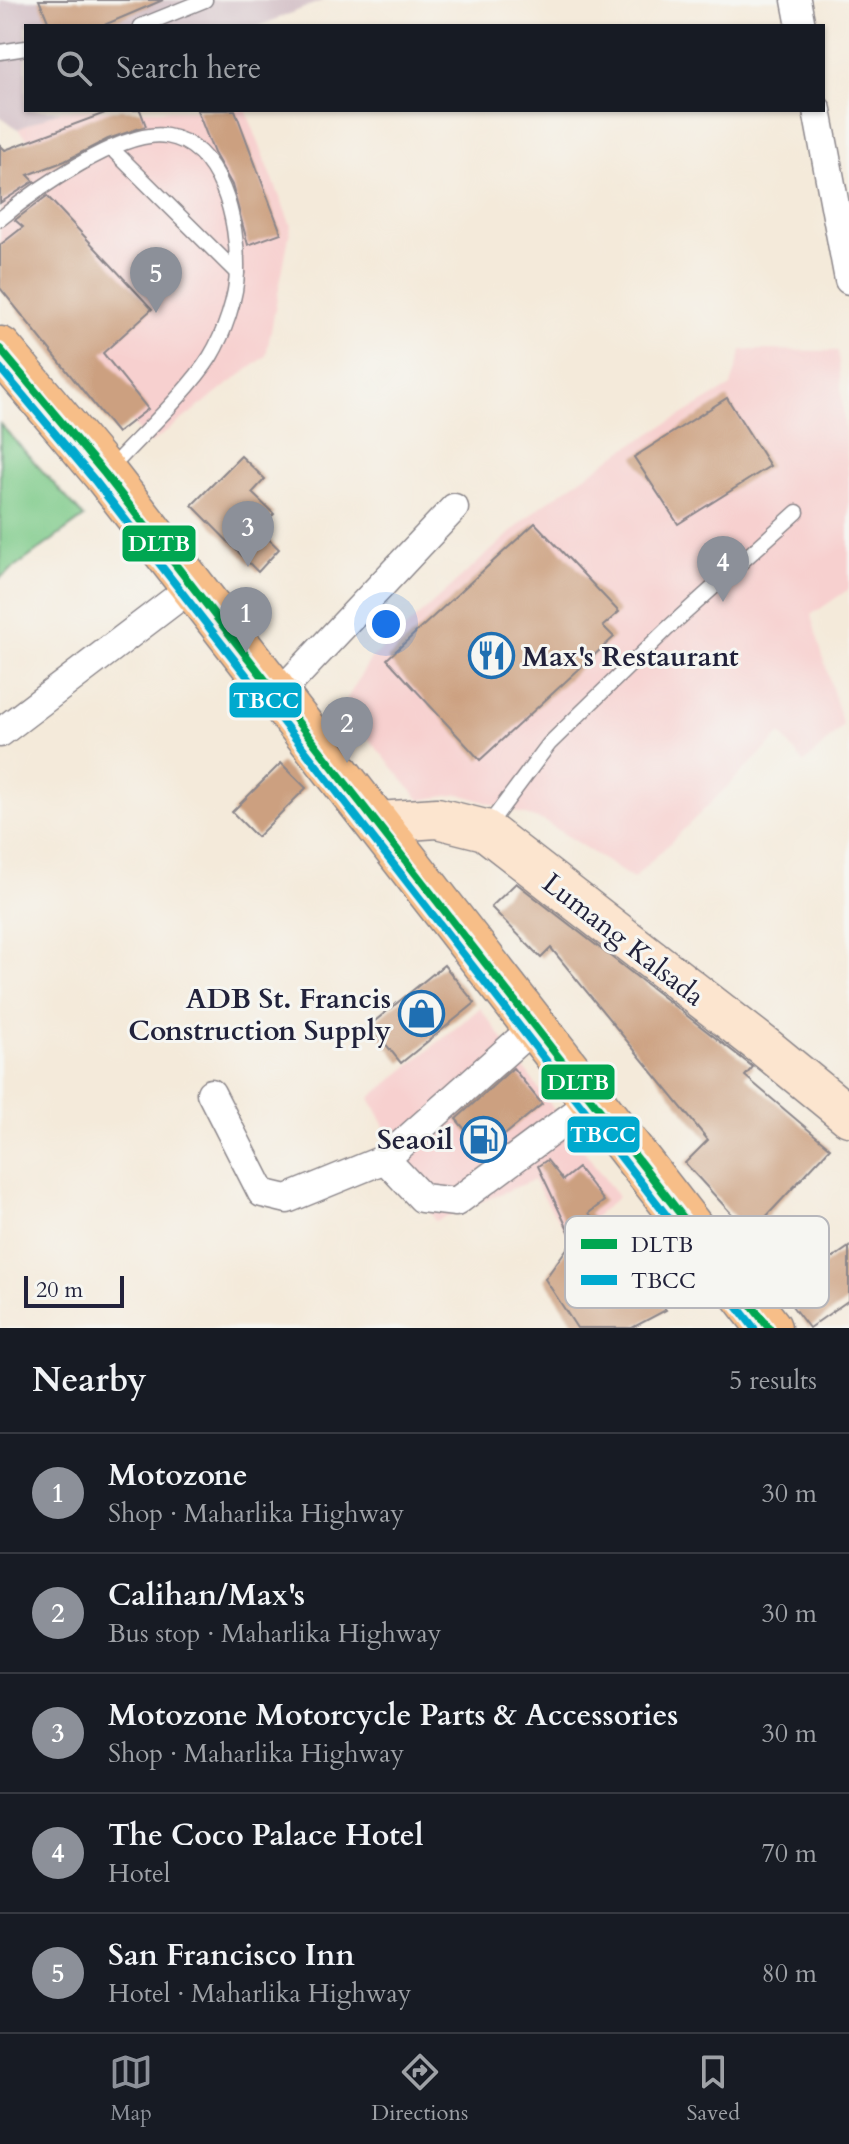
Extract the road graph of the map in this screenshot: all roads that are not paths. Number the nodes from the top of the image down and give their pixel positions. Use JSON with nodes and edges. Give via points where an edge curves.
{"nodes":[{"id":1,"x":205,"y":0,"type":"edge"},
{"id":2,"x":796,"y":0,"type":"edge"},
{"id":3,"x":146,"y":24,"type":"edge"},
{"id":4,"x":801,"y":24,"type":"edge"},
{"id":5,"x":24,"y":48,"type":"edge"},
{"id":6,"x":0,"y":52,"type":"edge"},
{"id":7,"x":817,"y":112,"type":"edge"},
{"id":8,"x":111,"y":148,"type":"junction"},
{"id":9,"x":0,"y":219,"type":"edge"},
{"id":10,"x":237,"y":273,"type":"junction"},
{"id":11,"x":849,"y":280,"type":"edge"},
{"id":12,"x":0,"y":349,"type":"edge"},
{"id":13,"x":105,"y":474,"type":"junction"},
{"id":14,"x":454,"y":508,"type":"dead end"},
{"id":15,"x":797,"y":512,"type":"dead end"},
{"id":16,"x":193,"y":586,"type":"junction"},
{"id":17,"x":278,"y":695,"type":"junction"},
{"id":18,"x":0,"y":733,"type":"edge"},
{"id":19,"x":378,"y":822,"type":"junction"},
{"id":20,"x":485,"y":830,"type":"junction"},
{"id":21,"x":535,"y":1026,"type":"junction"},
{"id":22,"x":211,"y":1093,"type":"dead end"},
{"id":23,"x":592,"y":1101,"type":"junction"},
{"id":24,"x":849,"y":1116,"type":"edge"},
{"id":25,"x":385,"y":1159,"type":"junction"},
{"id":26,"x":682,"y":1216,"type":"edge"},
{"id":27,"x":753,"y":1308,"type":"edge"},
{"id":28,"x":769,"y":1328,"type":"edge"}],
"edges":[{"from":1,"to":3,"type":"lane"},
{"from":2,"to":4,"type":"street"},
{"from":5,"to":6,"type":"lane"},
{"from":7,"to":11,"type":"street"},
{"from":8,"to":9,"type":"lane"},
{"from":8,"to":10,"type":"lane"},
{"from":8,"to":10,"type":"lane","via":[[164,135],[193,143],[221,182],[235,230]]},
{"from":10,"to":13,"type":"lane","via":[[210,357]]},
{"from":12,"to":13,"type":"main road"},
{"from":13,"to":16,"type":"main road"},
{"from":14,"to":17,"type":"street"},
{"from":15,"to":20,"type":"lane","via":[[549,744]]},
{"from":16,"to":17,"type":"main road"},
{"from":16,"to":18,"type":"street"},
{"from":17,"to":19,"type":"main road"},
{"from":19,"to":20,"type":"street","name":"Lumang Kalsada","via":[[437,818]]},
{"from":19,"to":21,"type":"main road"},
{"from":20,"to":24,"type":"street","name":"Lumang Kalsada"},
{"from":21,"to":23,"type":"main road"},
{"from":21,"to":25,"type":"street"},
{"from":22,"to":25,"type":"street","via":[[262,1193],[287,1199]]},
{"from":23,"to":25,"type":"street","via":[[456,1202],[422,1198]]},
{"from":23,"to":26,"type":"main road"},
{"from":27,"to":28,"type":"main road"}]}
